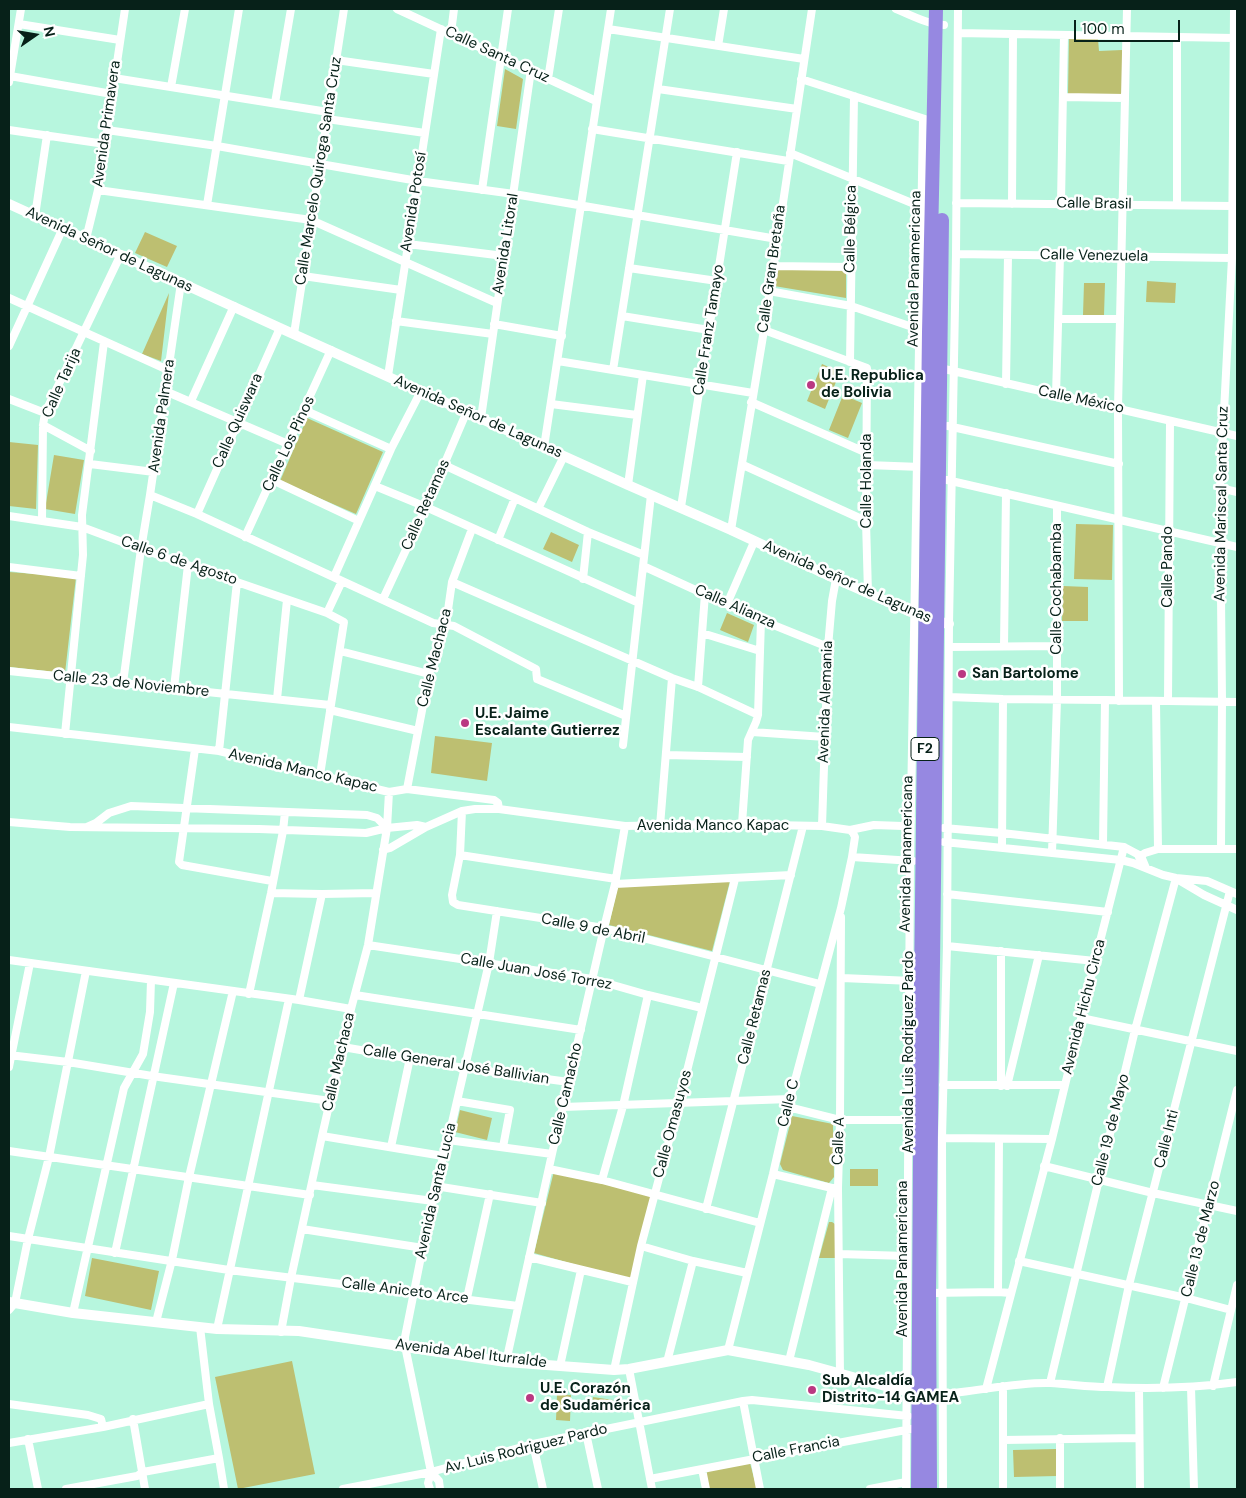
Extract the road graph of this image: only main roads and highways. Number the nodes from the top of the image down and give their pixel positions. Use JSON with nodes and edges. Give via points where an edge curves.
{"nodes":[{"id":1,"x":936,"y":9,"type":"edge"},
{"id":2,"x":944,"y":9,"type":"edge"},
{"id":3,"x":940,"y":24,"type":"junction"},
{"id":4,"x":932,"y":620,"type":"junction"},
{"id":5,"x":935,"y":834,"type":"junction"},
{"id":6,"x":918,"y":1393,"type":"junction"},
{"id":7,"x":915,"y":1424,"type":"junction"},
{"id":8,"x":918,"y":1489,"type":"edge"},
{"id":9,"x":930,"y":1489,"type":"edge"}],
"edges":[{"from":1,"to":3,"type":"highway","name":"Avenida Panamericana","number":"F2"},
{"from":2,"to":3,"type":"highway","name":"Avenida Panamericana","number":"F2"},
{"from":3,"to":4,"type":"highway","name":"Avenida Panamericana","number":"F2","via":[[947,370],[945,480]]},
{"from":3,"to":4,"type":"highway","name":"Avenida Panamericana","number":"F2","via":[[929,120],[922,467]]},
{"from":4,"to":5,"type":"highway","name":"Avenida Panamericana","number":"F2"},
{"from":5,"to":6,"type":"highway","name":"Avenida Panamericana","number":"F2","via":[[936,1293]]},
{"from":5,"to":6,"type":"highway","name":"Avenida Panamericana","number":"F2","via":[[916,862]]},
{"from":6,"to":7,"type":"highway","name":"Avenida Panamericana","number":"F2"},
{"from":7,"to":8,"type":"highway","name":"Avenida Panamericana","number":"F2"},
{"from":7,"to":9,"type":"highway","name":"Avenida Panamericana","number":"F2"}]}
